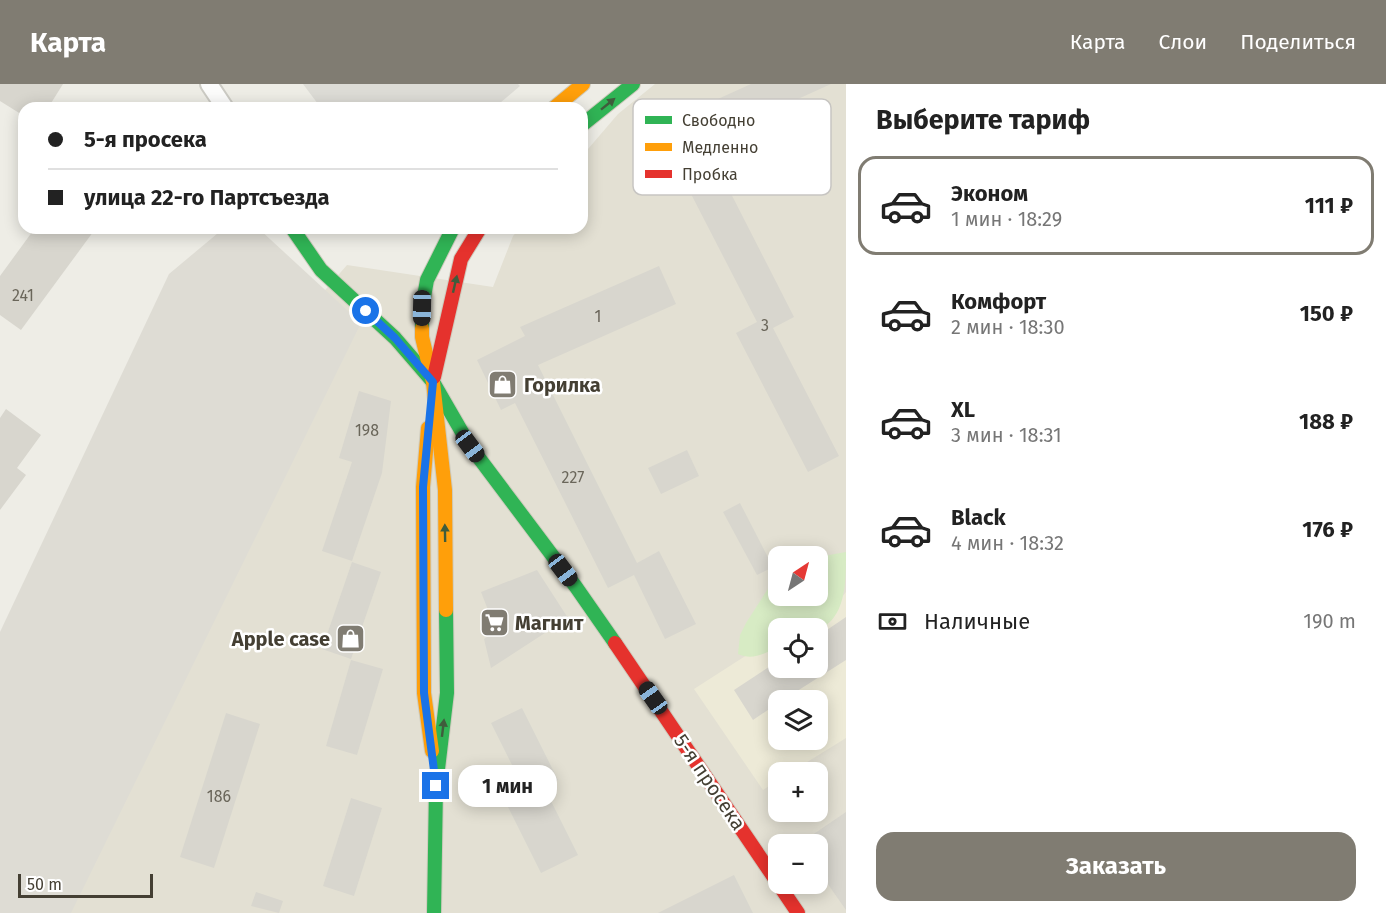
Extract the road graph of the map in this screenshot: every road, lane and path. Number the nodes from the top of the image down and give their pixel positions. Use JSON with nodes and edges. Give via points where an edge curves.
{"nodes":[{"id":1,"x":209,"y":84,"type":"edge"},
{"id":2,"x":583,"y":84,"type":"edge"},
{"id":3,"x":633,"y":84,"type":"edge"},
{"id":4,"x":221,"y":102,"type":"edge"},
{"id":5,"x":561,"y":102,"type":"edge"},
{"id":6,"x":588,"y":120,"type":"edge"},
{"id":7,"x":296,"y":234,"type":"edge"},
{"id":8,"x":450,"y":234,"type":"edge"},
{"id":9,"x":476,"y":234,"type":"edge"},
{"id":10,"x":433,"y":382,"type":"junction"},
{"id":11,"x":436,"y":786,"type":"junction"},
{"id":12,"x":434,"y":913,"type":"edge"},
{"id":13,"x":798,"y":913,"type":"edge"}],
"edges":[{"from":1,"to":4,"type":"street"},
{"from":2,"to":5,"type":"main road"},
{"from":6,"to":3,"type":"main road","one_way":true},
{"from":7,"to":10,"type":"main road","name":"5-я просека","via":[[321,270],[395,338]]},
{"from":8,"to":10,"type":"main road","via":[[427,280],[422,308],[422,337]]},
{"from":10,"to":9,"type":"main road","one_way":true,"via":[[461,259]]},
{"from":10,"to":11,"type":"main road","via":[[423,487],[424,681]]},
{"from":11,"to":10,"type":"main road","one_way":true,"via":[[447,693],[445,489]]},
{"from":10,"to":13,"type":"main road","name":"5-я просека","via":[[470,446],[583,597]]},
{"from":11,"to":12,"type":"main road"}]}
